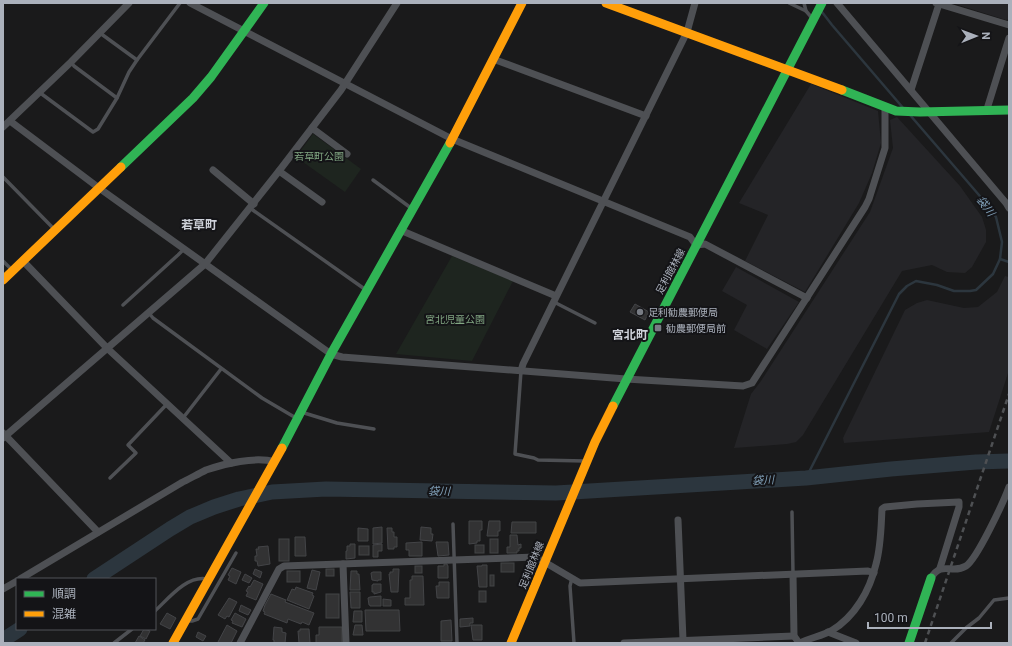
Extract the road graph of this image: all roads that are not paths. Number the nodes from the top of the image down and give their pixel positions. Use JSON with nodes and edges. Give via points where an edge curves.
{"nodes":[{"id":1,"x":129,"y":3,"type":"edge"},
{"id":2,"x":180,"y":3,"type":"edge"},
{"id":3,"x":190,"y":3,"type":"edge"},
{"id":4,"x":264,"y":3,"type":"edge"},
{"id":5,"x":397,"y":3,"type":"edge"},
{"id":6,"x":522,"y":3,"type":"edge"},
{"id":7,"x":608,"y":3,"type":"edge"},
{"id":8,"x":695,"y":3,"type":"edge"},
{"id":9,"x":789,"y":3,"type":"edge"},
{"id":10,"x":804,"y":3,"type":"edge"},
{"id":11,"x":822,"y":3,"type":"edge"},
{"id":12,"x":837,"y":3,"type":"edge"},
{"id":13,"x":937,"y":3,"type":"edge"},
{"id":14,"x":806,"y":11,"type":"junction"},
{"id":15,"x":814,"y":19,"type":"junction"},
{"id":16,"x":1009,"y":25,"type":"edge"},
{"id":17,"x":243,"y":31,"type":"junction"},
{"id":18,"x":687,"y":32,"type":"junction"},
{"id":19,"x":100,"y":33,"type":"junction"},
{"id":20,"x":1009,"y":38,"type":"edge"},
{"id":21,"x":493,"y":59,"type":"junction"},
{"id":22,"x":137,"y":60,"type":"junction"},
{"id":23,"x":71,"y":62,"type":"junction"},
{"id":24,"x":787,"y":69,"type":"junction"},
{"id":25,"x":346,"y":84,"type":"junction"},
{"id":26,"x":911,"y":90,"type":"junction"},
{"id":27,"x":40,"y":92,"type":"junction"},
{"id":28,"x":117,"y":98,"type":"junction"},
{"id":29,"x":885,"y":107,"type":"junction"},
{"id":30,"x":987,"y":109,"type":"junction"},
{"id":31,"x":1009,"y":110,"type":"edge"},
{"id":32,"x":925,"y":112,"type":"junction"},
{"id":33,"x":646,"y":116,"type":"junction"},
{"id":34,"x":10,"y":121,"type":"junction"},
{"id":35,"x":3,"y":127,"type":"edge"},
{"id":36,"x":312,"y":128,"type":"junction"},
{"id":37,"x":452,"y":139,"type":"junction"},
{"id":38,"x":347,"y":154,"type":"dead end"},
{"id":39,"x":213,"y":170,"type":"dead end"},
{"id":40,"x":279,"y":171,"type":"junction"},
{"id":41,"x":3,"y":177,"type":"edge"},
{"id":42,"x":373,"y":180,"type":"dead end"},
{"id":43,"x":99,"y":188,"type":"junction"},
{"id":44,"x":603,"y":201,"type":"junction"},
{"id":45,"x":322,"y":202,"type":"dead end"},
{"id":46,"x":252,"y":206,"type":"junction"},
{"id":47,"x":412,"y":208,"type":"junction"},
{"id":48,"x":1009,"y":208,"type":"edge"},
{"id":49,"x":55,"y":230,"type":"junction"},
{"id":50,"x":400,"y":230,"type":"junction"},
{"id":51,"x":696,"y":245,"type":"junction"},
{"id":52,"x":184,"y":248,"type":"junction"},
{"id":53,"x":3,"y":261,"type":"edge"},
{"id":54,"x":23,"y":261,"type":"junction"},
{"id":55,"x":205,"y":264,"type":"junction"},
{"id":56,"x":12,"y":271,"type":"junction"},
{"id":57,"x":3,"y":280,"type":"edge"},
{"id":58,"x":367,"y":291,"type":"junction"},
{"id":59,"x":807,"y":298,"type":"junction"},
{"id":60,"x":555,"y":299,"type":"junction"},
{"id":61,"x":123,"y":305,"type":"dead end"},
{"id":62,"x":149,"y":313,"type":"junction"},
{"id":63,"x":595,"y":323,"type":"dead end"},
{"id":64,"x":108,"y":349,"type":"junction"},
{"id":65,"x":331,"y":354,"type":"junction"},
{"id":66,"x":221,"y":369,"type":"junction"},
{"id":67,"x":522,"y":371,"type":"junction"},
{"id":68,"x":626,"y":379,"type":"junction"},
{"id":69,"x":167,"y":403,"type":"junction"},
{"id":70,"x":298,"y":415,"type":"junction"},
{"id":71,"x":183,"y":418,"type":"junction"},
{"id":72,"x":374,"y":429,"type":"dead end"},
{"id":73,"x":4,"y":436,"type":"edge"},
{"id":74,"x":586,"y":462,"type":"junction"},
{"id":75,"x":231,"y":463,"type":"junction"},
{"id":76,"x":272,"y":466,"type":"junction"},
{"id":77,"x":110,"y":478,"type":"dead end"},
{"id":78,"x":1008,"y":490,"type":"edge"},
{"id":79,"x":792,"y":512,"type":"dead end"},
{"id":80,"x":678,"y":520,"type":"dead end"},
{"id":81,"x":452,"y":524,"type":"dead end"},
{"id":82,"x":98,"y":532,"type":"junction"},
{"id":83,"x":236,"y":553,"type":"dead end"},
{"id":84,"x":453,"y":560,"type":"junction"},
{"id":85,"x":544,"y":562,"type":"junction"},
{"id":86,"x":343,"y":564,"type":"junction"},
{"id":87,"x":940,"y":568,"type":"junction"},
{"id":88,"x":874,"y":573,"type":"junction"},
{"id":89,"x":793,"y":574,"type":"junction"},
{"id":90,"x":22,"y":578,"type":"edge"},
{"id":91,"x":572,"y":578,"type":"junction"},
{"id":92,"x":681,"y":578,"type":"junction"},
{"id":93,"x":931,"y":578,"type":"joint"},
{"id":94,"x":208,"y":580,"type":"junction"},
{"id":95,"x":16,"y":582,"type":"edge"},
{"id":96,"x":3,"y":589,"type":"edge"},
{"id":97,"x":1009,"y":598,"type":"edge"},
{"id":98,"x":156,"y":610,"type":"edge"},
{"id":99,"x":186,"y":621,"type":"junction"},
{"id":100,"x":131,"y":630,"type":"edge"},
{"id":101,"x":828,"y":632,"type":"junction"},
{"id":102,"x":794,"y":636,"type":"junction"},
{"id":103,"x":683,"y":640,"type":"junction"},
{"id":104,"x":114,"y":643,"type":"edge"},
{"id":105,"x":173,"y":643,"type":"edge"},
{"id":106,"x":240,"y":643,"type":"edge"},
{"id":107,"x":346,"y":643,"type":"edge"},
{"id":108,"x":457,"y":643,"type":"edge"},
{"id":109,"x":511,"y":643,"type":"edge"},
{"id":110,"x":574,"y":643,"type":"edge"},
{"id":111,"x":624,"y":643,"type":"edge"},
{"id":112,"x":800,"y":643,"type":"edge"},
{"id":113,"x":856,"y":643,"type":"edge"},
{"id":114,"x":909,"y":643,"type":"edge"},
{"id":115,"x":951,"y":643,"type":"edge"}],
"edges":[{"from":1,"to":19,"type":"street"},
{"from":2,"to":22,"type":"lane"},
{"from":3,"to":17,"type":"street"},
{"from":4,"to":17,"type":"street"},
{"from":5,"to":25,"type":"street"},
{"from":6,"to":21,"type":"street"},
{"from":7,"to":18,"type":"street"},
{"from":8,"to":18,"type":"street"},
{"from":9,"to":14,"type":"lane"},
{"from":10,"to":14,"type":"lane"},
{"from":11,"to":15,"type":"street","name":"足利館林線"},
{"from":12,"to":26,"type":"street"},
{"from":13,"to":16,"type":"street"},
{"from":13,"to":26,"type":"street"},
{"from":14,"to":15,"type":"lane"},
{"from":15,"to":24,"type":"street","name":"足利館林線"},
{"from":17,"to":25,"type":"street"},
{"from":17,"to":43,"type":"street","via":[[202,88]]},
{"from":18,"to":24,"type":"street"},
{"from":18,"to":33,"type":"street"},
{"from":19,"to":22,"type":"lane"},
{"from":19,"to":23,"type":"street"},
{"from":20,"to":30,"type":"street"},
{"from":21,"to":33,"type":"street"},
{"from":21,"to":37,"type":"street"},
{"from":22,"to":28,"type":"lane"},
{"from":23,"to":27,"type":"street"},
{"from":23,"to":28,"type":"lane"},
{"from":24,"to":29,"type":"street"},
{"from":24,"to":51,"type":"street","name":"足利館林線"},
{"from":25,"to":36,"type":"street"},
{"from":25,"to":37,"type":"street"},
{"from":26,"to":32,"type":"street"},
{"from":27,"to":28,"type":"lane","via":[[93,132]]},
{"from":27,"to":34,"type":"street"},
{"from":29,"to":32,"type":"street","via":[[896,111]]},
{"from":29,"to":59,"type":"street","via":[[885,148],[869,200]]},
{"from":30,"to":31,"type":"street"},
{"from":30,"to":32,"type":"street"},
{"from":32,"to":48,"type":"street"},
{"from":33,"to":44,"type":"street"},
{"from":34,"to":35,"type":"street"},
{"from":34,"to":43,"type":"street"},
{"from":36,"to":38,"type":"street"},
{"from":36,"to":40,"type":"street"},
{"from":37,"to":44,"type":"street"},
{"from":37,"to":47,"type":"street"},
{"from":39,"to":46,"type":"street"},
{"from":40,"to":45,"type":"street"},
{"from":40,"to":46,"type":"street"},
{"from":41,"to":49,"type":"lane"},
{"from":42,"to":47,"type":"lane"},
{"from":43,"to":49,"type":"street"},
{"from":43,"to":52,"type":"street"},
{"from":44,"to":51,"type":"street","via":[[690,237]]},
{"from":44,"to":60,"type":"street"},
{"from":46,"to":55,"type":"street"},
{"from":46,"to":58,"type":"lane"},
{"from":47,"to":50,"type":"street"},
{"from":49,"to":54,"type":"street"},
{"from":50,"to":58,"type":"street"},
{"from":50,"to":60,"type":"street"},
{"from":51,"to":59,"type":"street","via":[[705,244]]},
{"from":51,"to":68,"type":"street","name":"足利館林線"},
{"from":52,"to":55,"type":"street"},
{"from":52,"to":61,"type":"lane"},
{"from":53,"to":56,"type":"lane"},
{"from":54,"to":56,"type":"street"},
{"from":54,"to":64,"type":"street"},
{"from":55,"to":62,"type":"street"},
{"from":55,"to":65,"type":"street"},
{"from":56,"to":57,"type":"street"},
{"from":58,"to":65,"type":"street"},
{"from":59,"to":68,"type":"street","via":[[752,383],[743,386]]},
{"from":60,"to":63,"type":"lane"},
{"from":60,"to":67,"type":"street","via":[[523,364]]},
{"from":62,"to":64,"type":"street"},
{"from":62,"to":66,"type":"lane"},
{"from":64,"to":69,"type":"street"},
{"from":64,"to":73,"type":"street"},
{"from":65,"to":67,"type":"street","via":[[342,357]]},
{"from":65,"to":70,"type":"street"},
{"from":66,"to":70,"type":"lane","via":[[262,398]]},
{"from":66,"to":71,"type":"lane"},
{"from":67,"to":68,"type":"street"},
{"from":67,"to":74,"type":"lane","via":[[515,454],[538,460]]},
{"from":68,"to":74,"type":"street","name":"足利館林線"},
{"from":69,"to":71,"type":"street"},
{"from":69,"to":77,"type":"lane","via":[[128,444],[136,453]]},
{"from":70,"to":72,"type":"lane"},
{"from":70,"to":76,"type":"street"},
{"from":71,"to":75,"type":"street"},
{"from":73,"to":82,"type":"street"},
{"from":74,"to":85,"type":"street","name":"足利館林線"},
{"from":75,"to":76,"type":"street","via":[[264,460]]},
{"from":75,"to":82,"type":"street","via":[[206,470]]},
{"from":76,"to":94,"type":"street"},
{"from":78,"to":87,"type":"street","via":[[968,565]]},
{"from":79,"to":89,"type":"lane"},
{"from":80,"to":92,"type":"street"},
{"from":81,"to":84,"type":"lane"},
{"from":82,"to":90,"type":"street"},
{"from":83,"to":99,"type":"lane","via":[[198,619]]},
{"from":84,"to":85,"type":"street","via":[[536,557]]},
{"from":84,"to":86,"type":"street"},
{"from":84,"to":108,"type":"lane"},
{"from":85,"to":91,"type":"street"},
{"from":85,"to":109,"type":"street","name":"足利館林線"},
{"from":86,"to":106,"type":"street","via":[[284,566],[279,569]]},
{"from":86,"to":107,"type":"street"},
{"from":87,"to":88,"type":"street","via":[[959,502],[882,509]]},
{"from":87,"to":93,"type":"street"},
{"from":88,"to":89,"type":"street","via":[[868,571]]},
{"from":88,"to":101,"type":"street","via":[[862,600],[852,613]]},
{"from":89,"to":92,"type":"street"},
{"from":89,"to":102,"type":"street"},
{"from":91,"to":92,"type":"street","via":[[580,583]]},
{"from":91,"to":110,"type":"lane","via":[[570,586]]},
{"from":92,"to":103,"type":"street"},
{"from":93,"to":114,"type":"street"},
{"from":94,"to":98,"type":"lane","via":[[198,578],[188,582]]},
{"from":94,"to":99,"type":"street"},
{"from":95,"to":96,"type":"street"},
{"from":97,"to":115,"type":"lane","via":[[994,600],[979,618]]},
{"from":99,"to":105,"type":"street"},
{"from":100,"to":104,"type":"lane"},
{"from":101,"to":112,"type":"street"},
{"from":101,"to":113,"type":"street"},
{"from":102,"to":103,"type":"street"},
{"from":102,"to":112,"type":"street"},
{"from":103,"to":111,"type":"street"}]}
